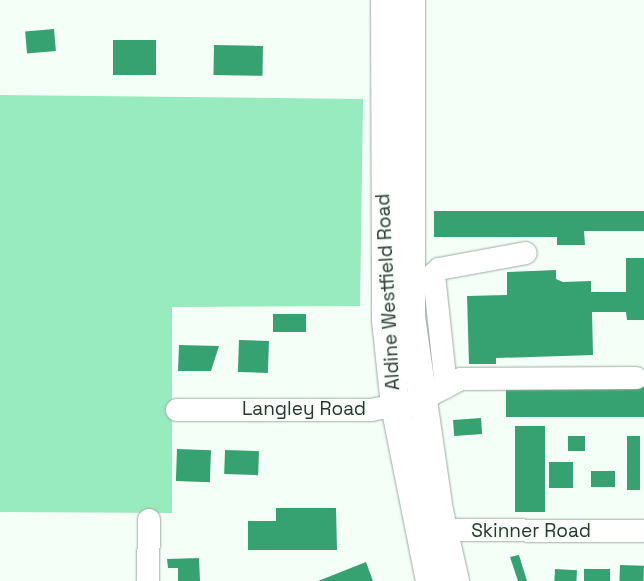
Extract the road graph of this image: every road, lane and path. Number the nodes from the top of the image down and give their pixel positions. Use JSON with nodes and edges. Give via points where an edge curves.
{"nodes":[{"id":1,"x":385,"y":0,"type":"edge"},
{"id":2,"x":411,"y":0,"type":"edge"},
{"id":3,"x":396,"y":203,"type":"junction"},
{"id":4,"x":526,"y":253,"type":"dead end"},
{"id":5,"x":422,"y":284,"type":"junction"},
{"id":6,"x":636,"y":378,"type":"dead end"},
{"id":7,"x":446,"y":387,"type":"junction"},
{"id":8,"x":421,"y":400,"type":"junction"},
{"id":9,"x":395,"y":406,"type":"junction"},
{"id":10,"x":176,"y":410,"type":"dead end"},
{"id":11,"x":417,"y":457,"type":"junction"},
{"id":12,"x":149,"y":520,"type":"dead end"},
{"id":13,"x":432,"y":530,"type":"junction"},
{"id":14,"x":644,"y":530,"type":"edge"},
{"id":15,"x":148,"y":581,"type":"edge"},
{"id":16,"x":430,"y":581,"type":"edge"},
{"id":17,"x":455,"y":581,"type":"edge"}],
"edges":[{"from":1,"to":3,"type":"main road","name":"Aldine Westfield Road"},
{"from":2,"to":3,"type":"main road","name":"Aldine Westfield Road"},
{"from":3,"to":5,"type":"main road","name":"Aldine Westfield Road"},
{"from":3,"to":9,"type":"main road","name":"Aldine Westfield Road","via":[[386,320]]},
{"from":4,"to":5,"type":"street","via":[[439,269]]},
{"from":5,"to":7,"type":"street"},
{"from":5,"to":8,"type":"main road","name":"Aldine Westfield Road"},
{"from":6,"to":7,"type":"street","name":"Langley Road","via":[[461,379]]},
{"from":7,"to":8,"type":"street","name":"Langley Road"},
{"from":8,"to":9,"type":"street","name":"Langley Road"},
{"from":8,"to":11,"type":"main road","name":"Aldine Westfield Road"},
{"from":9,"to":10,"type":"street","name":"Langley Road"},
{"from":9,"to":11,"type":"main road","name":"Aldine Westfield Road"},
{"from":11,"to":13,"type":"main road","name":"Aldine Westfield Road"},
{"from":12,"to":15,"type":"street"},
{"from":13,"to":14,"type":"street","name":"Skinner Road"},
{"from":13,"to":16,"type":"main road","name":"Aldine Westfield Road"},
{"from":13,"to":17,"type":"main road","name":"Aldine Westfield Road"}]}
